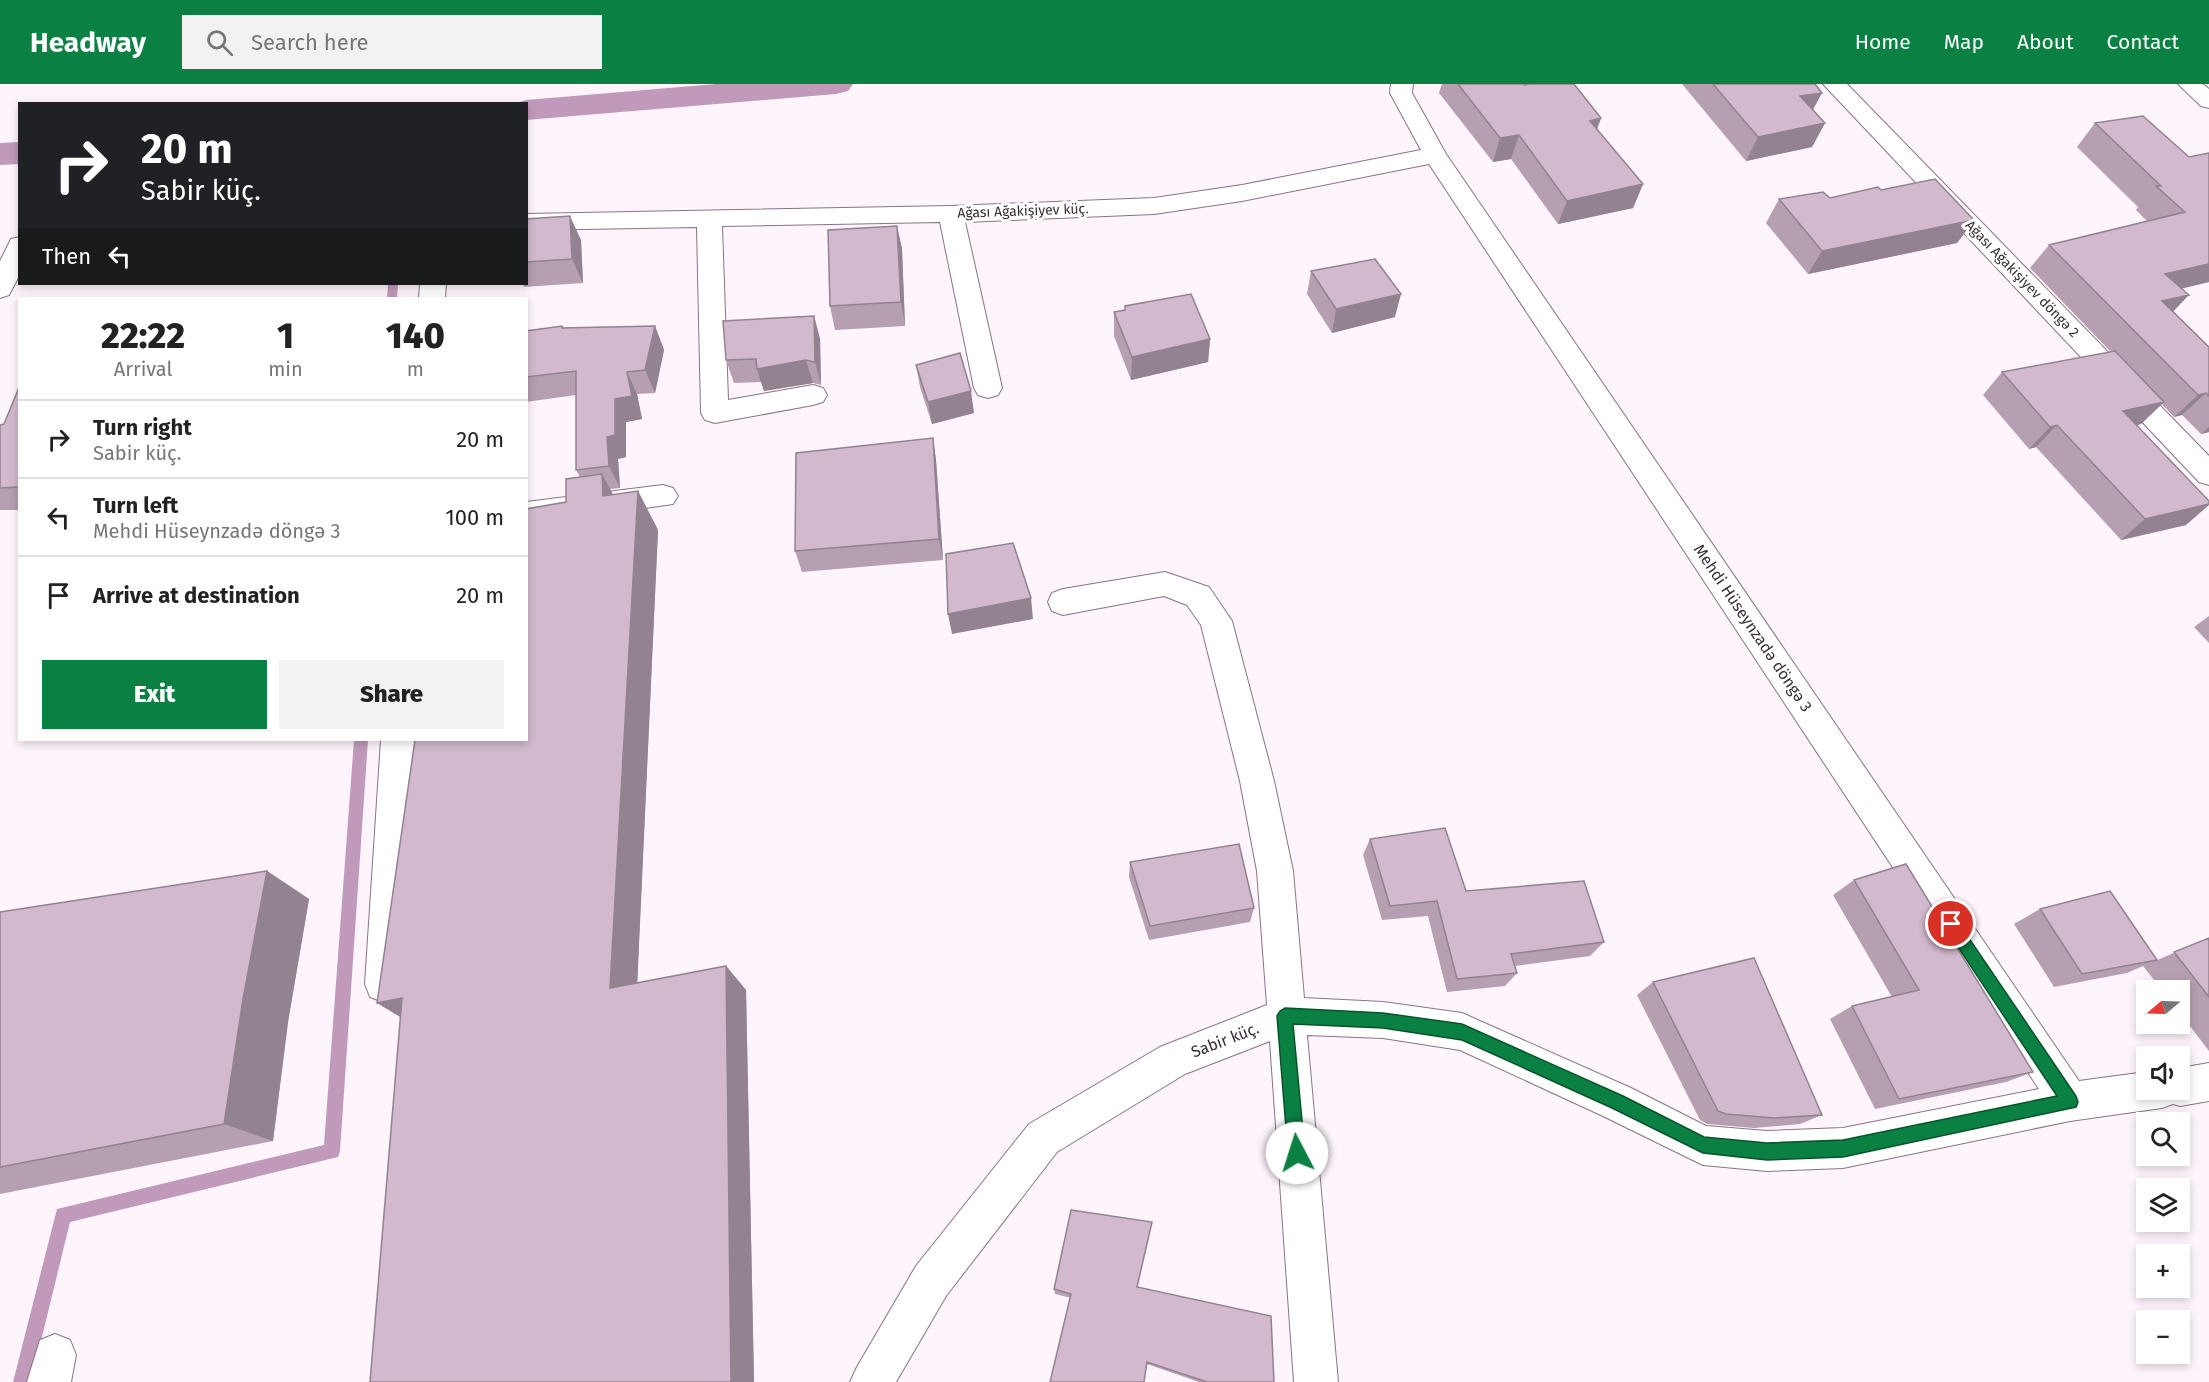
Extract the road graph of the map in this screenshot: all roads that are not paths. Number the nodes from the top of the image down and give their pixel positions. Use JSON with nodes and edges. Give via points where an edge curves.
{"nodes":[{"id":1,"x":1402,"y":84,"type":"edge"},
{"id":2,"x":1834,"y":84,"type":"edge"},
{"id":3,"x":2189,"y":84,"type":"edge"},
{"id":4,"x":2209,"y":101,"type":"edge"},
{"id":5,"x":1435,"y":155,"type":"junction"},
{"id":6,"x":951,"y":214,"type":"junction"},
{"id":7,"x":709,"y":219,"type":"junction"},
{"id":8,"x":528,"y":222,"type":"edge"},
{"id":9,"x":18,"y":232,"type":"edge"},
{"id":10,"x":0,"y":233,"type":"edge"},
{"id":11,"x":18,"y":249,"type":"edge"},
{"id":12,"x":0,"y":289,"type":"edge"},
{"id":13,"x":988,"y":388,"type":"dead end"},
{"id":14,"x":813,"y":395,"type":"dead end"},
{"id":15,"x":2209,"y":474,"type":"edge"},
{"id":16,"x":663,"y":496,"type":"dead end"},
{"id":17,"x":528,"y":514,"type":"edge"},
{"id":18,"x":1064,"y":602,"type":"dead end"},
{"id":19,"x":398,"y":741,"type":"edge"},
{"id":20,"x":383,"y":984,"type":"edge"},
{"id":21,"x":1285,"y":1016,"type":"junction"},
{"id":22,"x":2209,"y":1082,"type":"edge"},
{"id":23,"x":2190,"y":1085,"type":"edge"},
{"id":24,"x":2136,"y":1093,"type":"edge"},
{"id":25,"x":2070,"y":1102,"type":"junction"},
{"id":26,"x":872,"y":1382,"type":"edge"},
{"id":27,"x":1316,"y":1382,"type":"edge"}],
"edges":[{"from":1,"to":5,"type":"street","via":[[1401,93]]},
{"from":2,"to":15,"type":"street","name":"Ağası Ağakişiyev döngə 2"},
{"from":3,"to":4,"type":"street"},
{"from":5,"to":6,"type":"street","name":"Ağası Ağakişiyev küç.","via":[[1154,206]]},
{"from":5,"to":25,"type":"street","name":"Mehdi Hüseynzadə döngə 3"},
{"from":6,"to":7,"type":"street","name":"Ağası Ağakişiyev küç."},
{"from":6,"to":13,"type":"street"},
{"from":7,"to":8,"type":"street","name":"Ağası Ağakişiyev küç."},
{"from":7,"to":14,"type":"street","via":[[716,413]]},
{"from":9,"to":10,"type":"street"},
{"from":11,"to":12,"type":"street"},
{"from":16,"to":17,"type":"street"},
{"from":18,"to":21,"type":"street","via":[[1165,584],[1198,596],[1216,621],[1275,871]]},
{"from":19,"to":20,"type":"street"},
{"from":21,"to":25,"type":"street","name":"Sabir küç.","via":[[1383,1020],[1462,1032],[1703,1145],[1767,1151],[1843,1148]]},
{"from":21,"to":26,"type":"street","name":"Sabir küç.","via":[[1173,1060],[1043,1138],[931,1281]]},
{"from":21,"to":27,"type":"street"},
{"from":22,"to":23,"type":"street"},
{"from":24,"to":25,"type":"street","name":"Sabir küç."}]}
